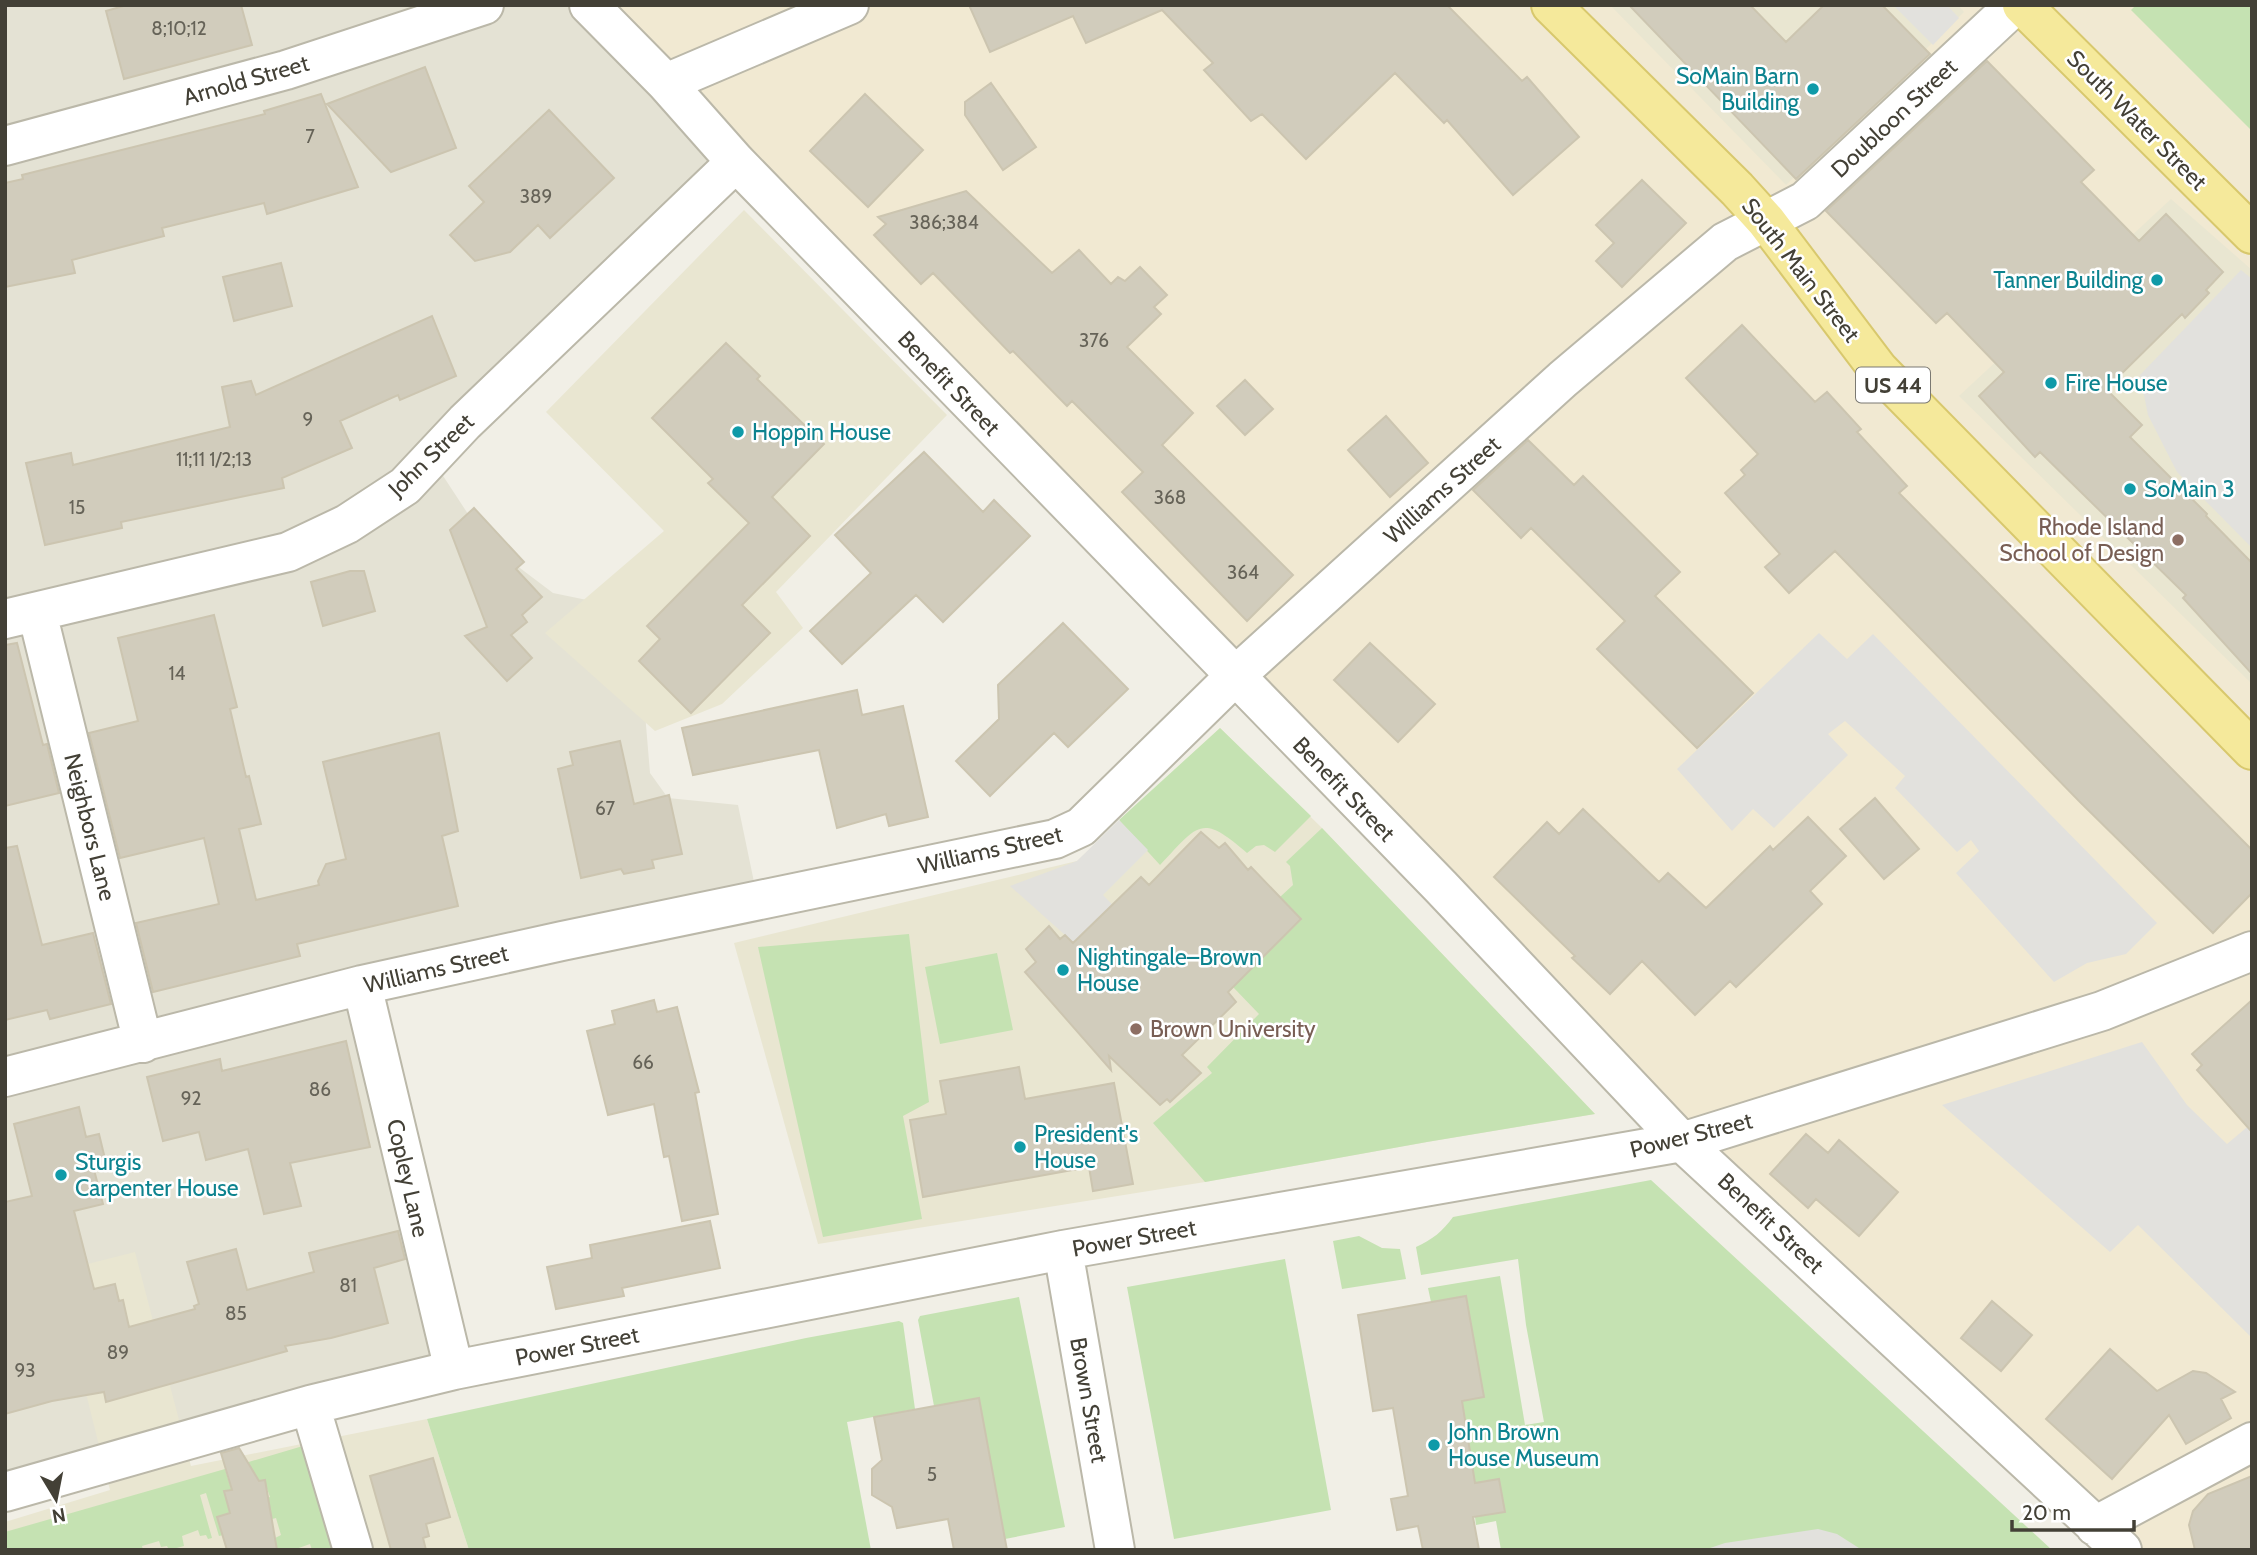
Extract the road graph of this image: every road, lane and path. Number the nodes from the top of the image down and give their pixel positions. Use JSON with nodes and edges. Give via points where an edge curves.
{"nodes":[{"id":1,"x":484,"y":5,"type":"edge"},
{"id":2,"x":589,"y":5,"type":"edge"},
{"id":3,"x":849,"y":5,"type":"edge"},
{"id":4,"x":1551,"y":5,"type":"edge"},
{"id":5,"x":2015,"y":5,"type":"edge"},
{"id":6,"x":2022,"y":5,"type":"edge"},
{"id":7,"x":666,"y":83,"type":"junction"},
{"id":8,"x":5,"y":146,"type":"edge"},
{"id":9,"x":736,"y":162,"type":"junction"},
{"id":10,"x":1766,"y":221,"type":"junction"},
{"id":11,"x":2252,"y":234,"type":"edge"},
{"id":12,"x":21,"y":616,"type":"edge"},
{"id":13,"x":1234,"y":677,"type":"junction"},
{"id":14,"x":2252,"y":750,"type":"edge"},
{"id":15,"x":2252,"y":951,"type":"edge"},
{"id":16,"x":362,"y":985,"type":"junction"},
{"id":17,"x":143,"y":1042,"type":"junction"},
{"id":18,"x":5,"y":1077,"type":"edge"},
{"id":19,"x":1682,"y":1142,"type":"junction"},
{"id":20,"x":1063,"y":1250,"type":"junction"},
{"id":21,"x":454,"y":1370,"type":"junction"},
{"id":22,"x":310,"y":1405,"type":"junction"},
{"id":23,"x":2252,"y":1442,"type":"edge"},
{"id":24,"x":5,"y":1492,"type":"edge"},
{"id":25,"x":2109,"y":1538,"type":"edge"},
{"id":26,"x":353,"y":1550,"type":"edge"},
{"id":27,"x":1115,"y":1550,"type":"edge"}],
"edges":[{"from":1,"to":8,"type":"street","name":"Arnold Street","via":[[286,70]]},
{"from":2,"to":7,"type":"street","name":"Benefit Street"},
{"from":3,"to":7,"type":"street"},
{"from":4,"to":10,"type":"main road","name":"South Main Street","number":"US 44"},
{"from":5,"to":10,"type":"street","name":"Doubloon Street","via":[[1805,201]]},
{"from":6,"to":11,"type":"main road","name":"South Water Street"},
{"from":7,"to":9,"type":"street","name":"Benefit Street"},
{"from":9,"to":12,"type":"street","name":"John Street","via":[[465,422],[405,486],[347,524],[288,552]]},
{"from":9,"to":13,"type":"street","name":"Benefit Street"},
{"from":10,"to":13,"type":"street","name":"Williams Street","via":[[1725,242],[1563,379]]},
{"from":10,"to":14,"type":"main road","name":"South Main Street","number":"US 44","via":[[1878,369]]},
{"from":12,"to":17,"type":"street","name":"Neighbors Lane"},
{"from":13,"to":16,"type":"street","name":"Williams Street","via":[[1081,827],[1055,839]]},
{"from":13,"to":19,"type":"street","name":"Benefit Street"},
{"from":15,"to":19,"type":"street","name":"Power Street","via":[[2102,1011]]},
{"from":16,"to":17,"type":"street","name":"Williams Street"},
{"from":16,"to":21,"type":"street","name":"Copley Lane"},
{"from":17,"to":18,"type":"street","name":"Williams Street"},
{"from":19,"to":20,"type":"street","name":"Power Street"},
{"from":19,"to":25,"type":"street","name":"Benefit Street"},
{"from":20,"to":21,"type":"street","name":"Power Street"},
{"from":20,"to":27,"type":"street","name":"Brown Street"},
{"from":21,"to":22,"type":"street","name":"Power Street"},
{"from":22,"to":24,"type":"street","name":"Power Street"},
{"from":22,"to":26,"type":"street"},
{"from":23,"to":25,"type":"street"}]}
